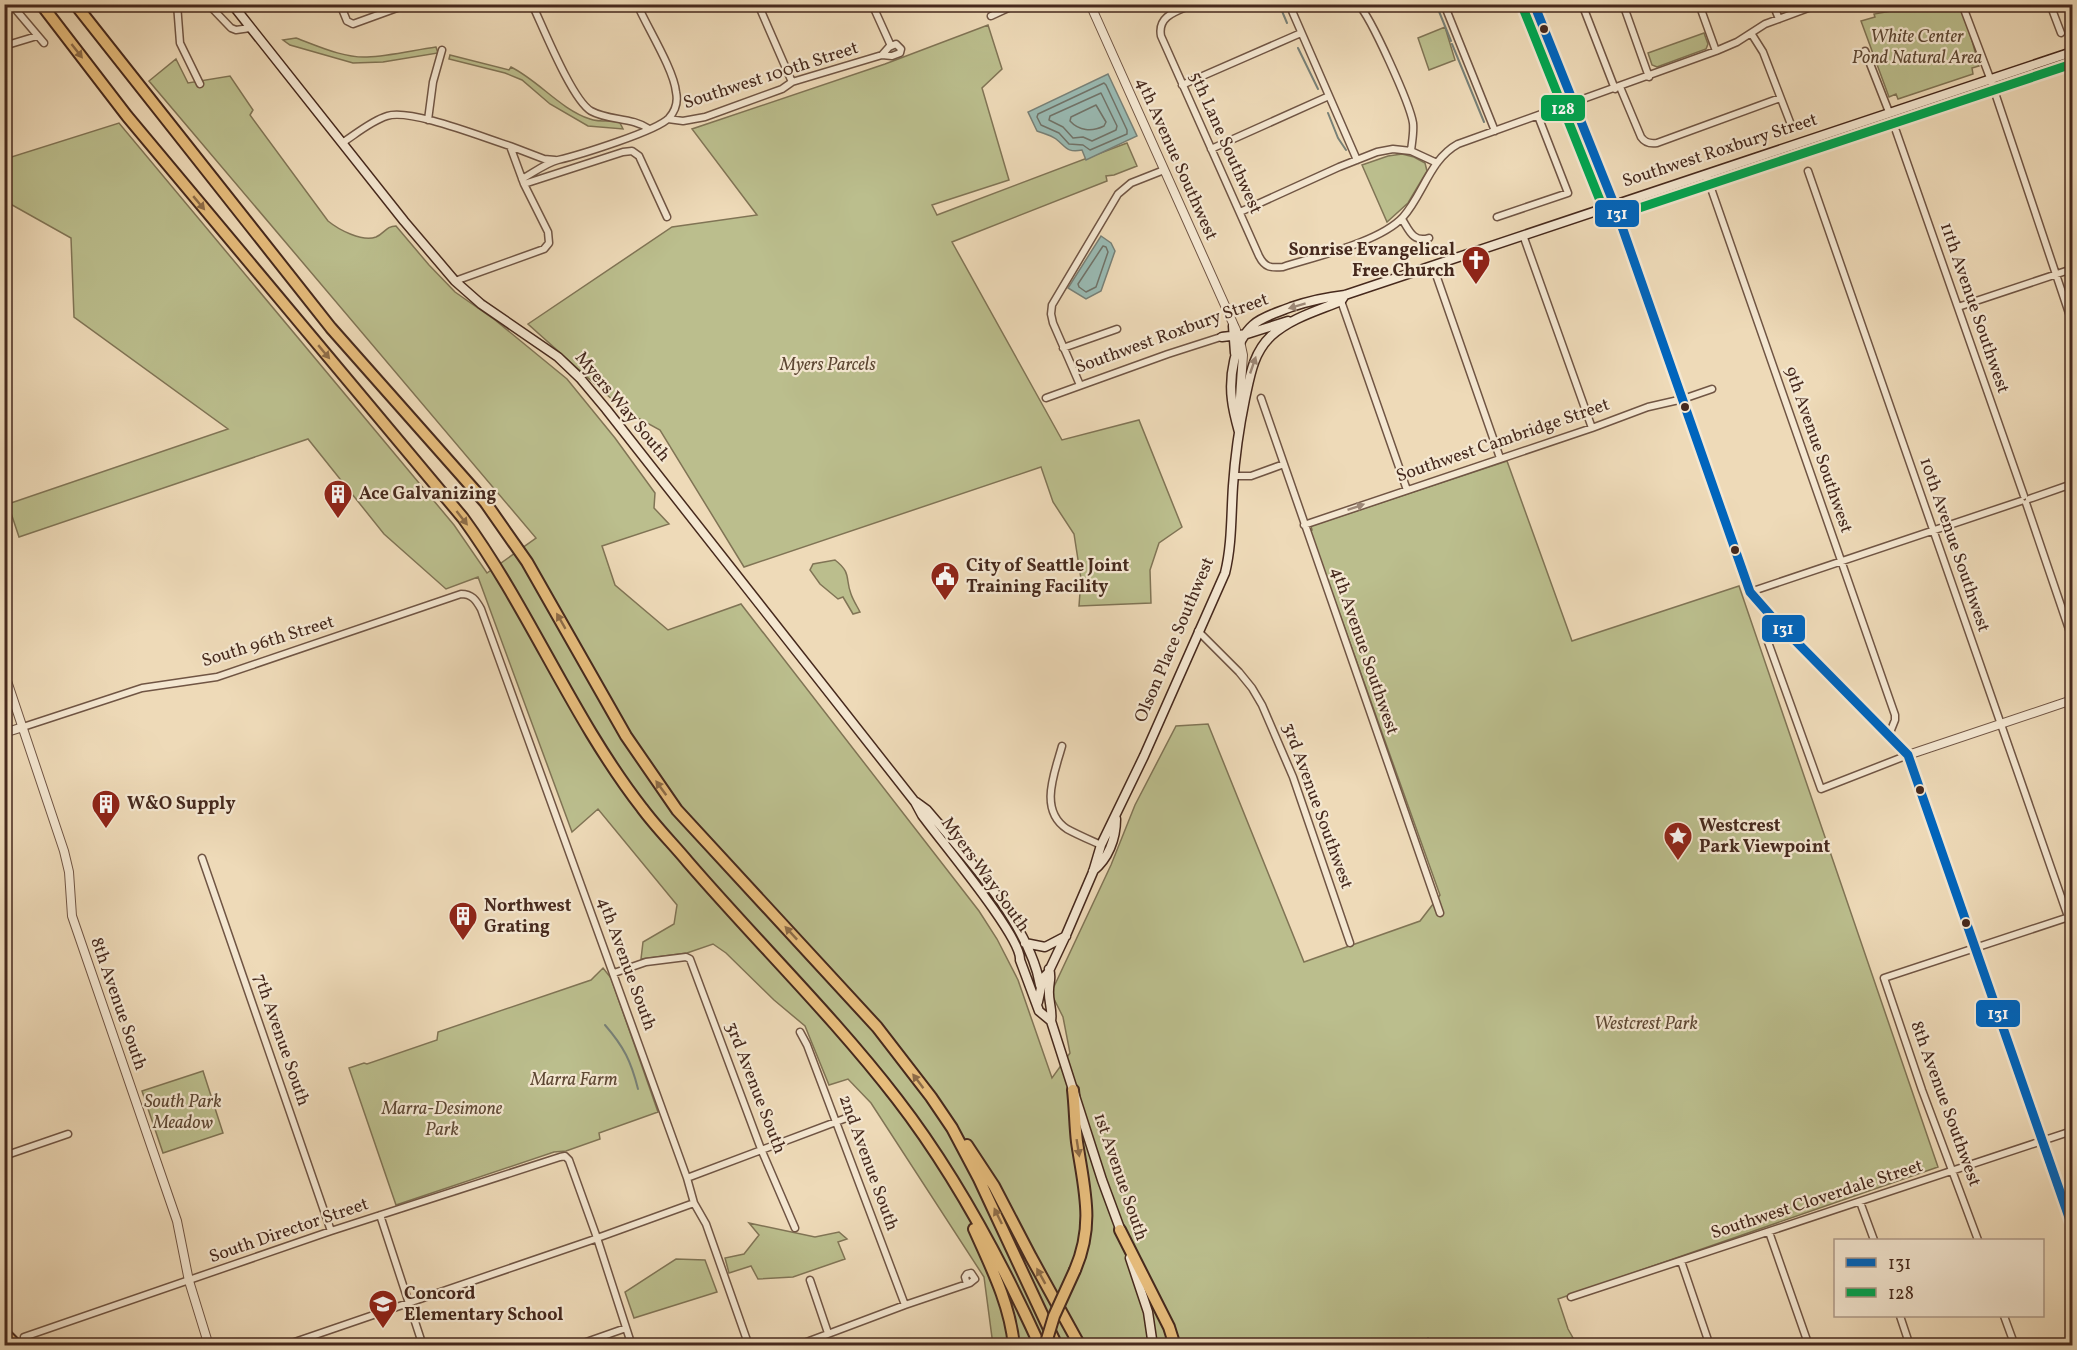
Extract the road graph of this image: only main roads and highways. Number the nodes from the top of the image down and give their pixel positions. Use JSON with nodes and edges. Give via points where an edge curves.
{"nodes":[{"id":1,"x":41,"y":4,"type":"edge"},
{"id":2,"x":75,"y":4,"type":"edge"},
{"id":3,"x":232,"y":4,"type":"edge"},
{"id":4,"x":2073,"y":52,"type":"edge"},
{"id":5,"x":1343,"y":298,"type":"junction"},
{"id":6,"x":1294,"y":320,"type":"junction"},
{"id":7,"x":1252,"y":326,"type":"joint"},
{"id":8,"x":1237,"y":334,"type":"junction"},
{"id":9,"x":1222,"y":337,"type":"road end"},
{"id":10,"x":1265,"y":343,"type":"joint"},
{"id":11,"x":1239,"y":432,"type":"junction"},
{"id":12,"x":915,"y":802,"type":"junction"},
{"id":13,"x":1116,"y":818,"type":"junction"},
{"id":14,"x":1093,"y":872,"type":"junction"},
{"id":15,"x":1066,"y":935,"type":"junction"},
{"id":16,"x":1025,"y":943,"type":"junction"},
{"id":17,"x":1021,"y":955,"type":"junction"},
{"id":18,"x":1049,"y":969,"type":"junction"},
{"id":19,"x":1041,"y":980,"type":"junction"},
{"id":20,"x":1039,"y":1011,"type":"junction"},
{"id":21,"x":1051,"y":1017,"type":"junction"},
{"id":22,"x":1073,"y":1090,"type":"junction"},
{"id":23,"x":952,"y":1128,"type":"junction"},
{"id":24,"x":959,"y":1193,"type":"junction"},
{"id":25,"x":1120,"y":1230,"type":"junction"},
{"id":26,"x":4,"y":1334,"type":"edge"},
{"id":27,"x":20,"y":1341,"type":"edge"},
{"id":28,"x":1014,"y":1346,"type":"edge"},
{"id":29,"x":1040,"y":1346,"type":"edge"},
{"id":30,"x":1045,"y":1346,"type":"edge"},
{"id":31,"x":1057,"y":1346,"type":"edge"},
{"id":32,"x":1080,"y":1346,"type":"edge"},
{"id":33,"x":1153,"y":1346,"type":"edge"},
{"id":34,"x":1176,"y":1346,"type":"edge"}],
"edges":[{"from":1,"to":24,"type":"highway","one_way":true,"via":[[127,116],[463,518],[500,573],[625,786],[895,1097]]},
{"from":23,"to":2,"type":"highway","one_way":true,"via":[[877,1027],[677,810],[626,736],[527,562],[485,502],[331,328]]},
{"from":3,"to":12,"type":"main road","name":"Myers Way South","via":[[455,281],[481,304],[558,357],[580,378]]},
{"from":4,"to":5,"type":"main road","name":"Southwest Roxbury Street"},
{"from":5,"to":6,"type":"main road","name":"Southwest Roxbury Street"},
{"from":5,"to":7,"type":"main road","name":"Southwest Roxbury Street","one_way":true,"via":[[1331,296],[1296,306]]},
{"from":6,"to":8,"type":"main road"},
{"from":6,"to":10,"type":"main road","name":"Southwest Roxbury Street"},
{"from":7,"to":8,"type":"main road","name":"Olson Place Southwest"},
{"from":8,"to":9,"type":"main road"},
{"from":8,"to":11,"type":"main road","name":"Olson Place Southwest","via":[[1231,386]]},
{"from":11,"to":10,"type":"main road","name":"Olson Place Southwest","one_way":true,"via":[[1252,365]]},
{"from":11,"to":13,"type":"main road","name":"Olson Place Southwest","via":[[1225,573]]},
{"from":12,"to":16,"type":"main road","name":"Myers Way South","via":[[927,810],[988,884]]},
{"from":12,"to":17,"type":"main road","name":"Myers Way South","via":[[991,906]]},
{"from":13,"to":14,"type":"main road","name":"Olson Place Southwest","via":[[1101,845]]},
{"from":13,"to":14,"type":"main road","name":"Olson Place Southwest","via":[[1110,848]]},
{"from":14,"to":15,"type":"main road","name":"Olson Place Southwest"},
{"from":15,"to":16,"type":"main road","via":[[1045,947]]},
{"from":15,"to":18,"type":"main road","name":"Olson Place Southwest"},
{"from":16,"to":19,"type":"main road","name":"Myers Way South"},
{"from":17,"to":19,"type":"main road"},
{"from":17,"to":20,"type":"main road","name":"Myers Way South"},
{"from":18,"to":19,"type":"main road","name":"Olson Place Southwest"},
{"from":18,"to":21,"type":"main road","name":"Olson Place Southwest"},
{"from":19,"to":20,"type":"main road","name":"Olson Place Southwest"},
{"from":19,"to":21,"type":"main road","name":"Myers Way South"},
{"from":20,"to":21,"type":"main road","name":"Myers Way South"},
{"from":21,"to":22,"type":"main road","name":"1st Avenue South"},
{"from":22,"to":25,"type":"main road","name":"1st Avenue South"},
{"from":22,"to":30,"type":"highway","one_way":true,"bridge":true,"via":[[1088,1212],[1084,1244]]},
{"from":31,"to":23,"type":"highway","one_way":true,"via":[[1004,1228]]},
{"from":32,"to":23,"type":"highway","one_way":true,"via":[[994,1186]]},
{"from":24,"to":28,"type":"highway","via":[[1002,1294]]},
{"from":24,"to":29,"type":"highway","via":[[996,1254]]},
{"from":25,"to":33,"type":"main road","name":"1st Avenue South","via":[[1148,1312]]},
{"from":25,"to":34,"type":"highway"},
{"from":26,"to":27,"type":"highway"}]}
